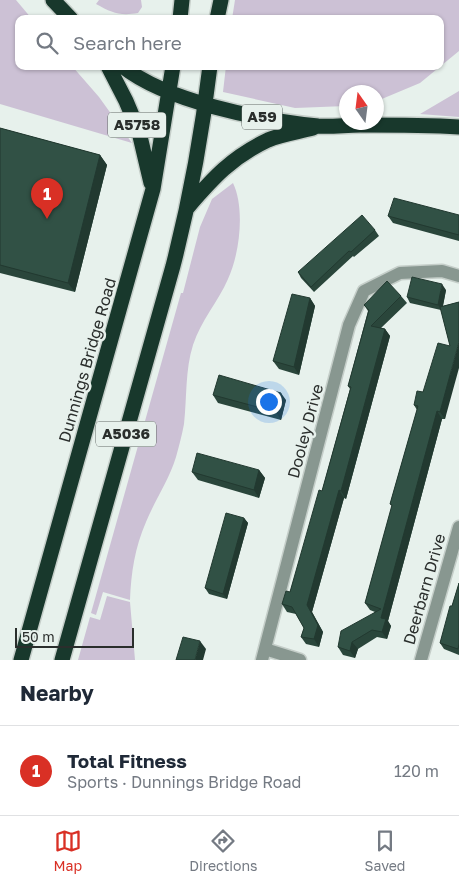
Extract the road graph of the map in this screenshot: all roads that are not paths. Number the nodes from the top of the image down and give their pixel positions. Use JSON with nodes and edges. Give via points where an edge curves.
{"nodes":[{"id":1,"x":53,"y":0,"type":"edge"},
{"id":2,"x":221,"y":0,"type":"edge"},
{"id":3,"x":67,"y":15,"type":"edge"},
{"id":4,"x":218,"y":15,"type":"edge"},
{"id":5,"x":110,"y":70,"type":"edge"},
{"id":6,"x":127,"y":70,"type":"edge"},
{"id":7,"x":172,"y":70,"type":"edge"},
{"id":8,"x":210,"y":70,"type":"edge"},
{"id":9,"x":169,"y":92,"type":"junction"},
{"id":10,"x":206,"y":104,"type":"junction"},
{"id":11,"x":319,"y":126,"type":"junction"},
{"id":12,"x":459,"y":128,"type":"edge"},
{"id":13,"x":153,"y":189,"type":"junction"},
{"id":14,"x":188,"y":207,"type":"junction"},
{"id":15,"x":459,"y":276,"type":"edge"},
{"id":16,"x":459,"y":527,"type":"edge"},
{"id":17,"x":263,"y":655,"type":"edge"},
{"id":18,"x":21,"y":660,"type":"edge"},
{"id":19,"x":62,"y":660,"type":"edge"},
{"id":20,"x":300,"y":660,"type":"edge"},
{"id":21,"x":421,"y":660,"type":"edge"}],
"edges":[{"from":1,"to":3,"type":"highway"},
{"from":2,"to":4,"type":"highway"},
{"from":5,"to":13,"type":"highway","number":"A5758","via":[[139,132]]},
{"from":6,"to":9,"type":"highway","number":"A5758"},
{"from":7,"to":9,"type":"highway","name":"Dunnings Bridge Road","number":"A5036"},
{"from":8,"to":10,"type":"highway","number":"A5036"},
{"from":9,"to":10,"type":"highway"},
{"from":9,"to":13,"type":"highway","name":"Dunnings Bridge Road","number":"A5036"},
{"from":10,"to":11,"type":"highway","number":"A59","via":[[247,115]]},
{"from":10,"to":14,"type":"highway","number":"A5036"},
{"from":11,"to":12,"type":"highway","number":"A59"},
{"from":11,"to":14,"type":"highway","via":[[270,140],[238,157],[217,173]]},
{"from":13,"to":18,"type":"highway","name":"Dunnings Bridge Road","number":"A5036"},
{"from":14,"to":19,"type":"highway","number":"A5036"},
{"from":15,"to":17,"type":"street","name":"Dooley Drive","via":[[442,272],[400,273],[364,291],[349,325]]},
{"from":16,"to":21,"type":"street","name":"Deerbarn Drive"},
{"from":17,"to":20,"type":"street"}]}
